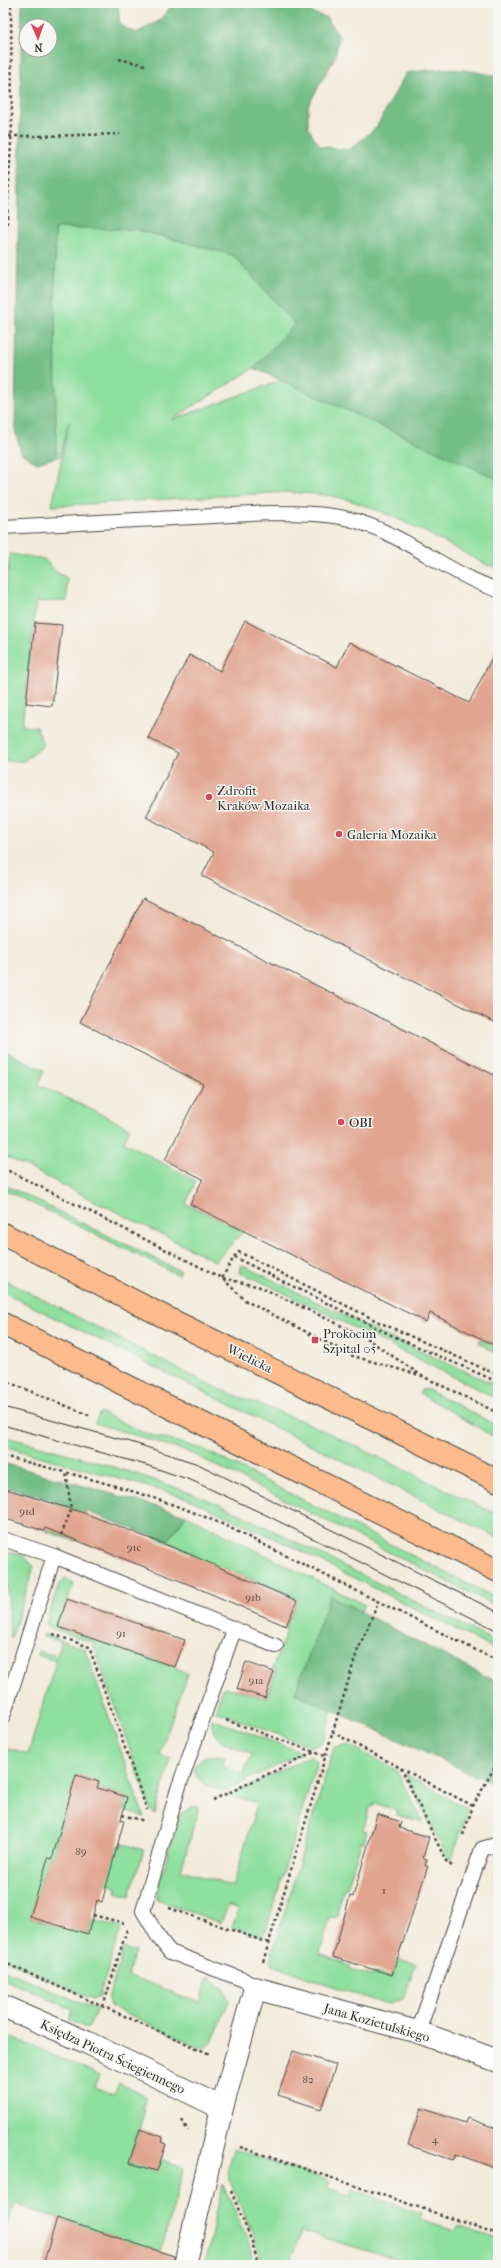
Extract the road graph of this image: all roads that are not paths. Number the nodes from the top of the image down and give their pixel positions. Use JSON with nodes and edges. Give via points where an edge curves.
{"nodes":[{"id":1,"x":3,"y":527,"type":"edge"},
{"id":2,"x":498,"y":590,"type":"edge"},
{"id":3,"x":3,"y":1234,"type":"edge"},
{"id":4,"x":3,"y":1324,"type":"edge"},
{"id":5,"x":498,"y":1481,"type":"edge"},
{"id":6,"x":3,"y":1540,"type":"edge"},
{"id":7,"x":54,"y":1556,"type":"junction"},
{"id":8,"x":498,"y":1571,"type":"edge"},
{"id":9,"x":234,"y":1630,"type":"junction"},
{"id":10,"x":276,"y":1646,"type":"dead end"},
{"id":11,"x":3,"y":1716,"type":"edge"},
{"id":12,"x":498,"y":1844,"type":"edge"},
{"id":13,"x":255,"y":1988,"type":"junction"},
{"id":14,"x":3,"y":2006,"type":"edge"},
{"id":15,"x":418,"y":2032,"type":"junction"},
{"id":16,"x":498,"y":2061,"type":"edge"},
{"id":17,"x":222,"y":2108,"type":"junction"},
{"id":18,"x":185,"y":2265,"type":"edge"}],
"edges":[{"from":1,"to":2,"type":"lane","via":[[313,513],[350,519],[382,532]]},
{"from":3,"to":5,"type":"main road","name":"Wielicka"},
{"from":4,"to":8,"type":"main road"},
{"from":6,"to":7,"type":"lane"},
{"from":7,"to":9,"type":"lane"},
{"from":7,"to":11,"type":"lane"},
{"from":9,"to":10,"type":"lane"},
{"from":9,"to":13,"type":"lane","via":[[178,1789],[143,1911],[158,1938],[170,1952],[244,1980]]},
{"from":12,"to":15,"type":"lane","via":[[482,1849]]},
{"from":13,"to":15,"type":"street","name":"Jana Kozietulskiego"},
{"from":13,"to":17,"type":"street"},
{"from":14,"to":17,"type":"street","name":"Księdza Piotra Ściegiennego","via":[[86,2042]]},
{"from":15,"to":16,"type":"street","name":"Jana Kozietulskiego"},
{"from":17,"to":18,"type":"street"}]}
